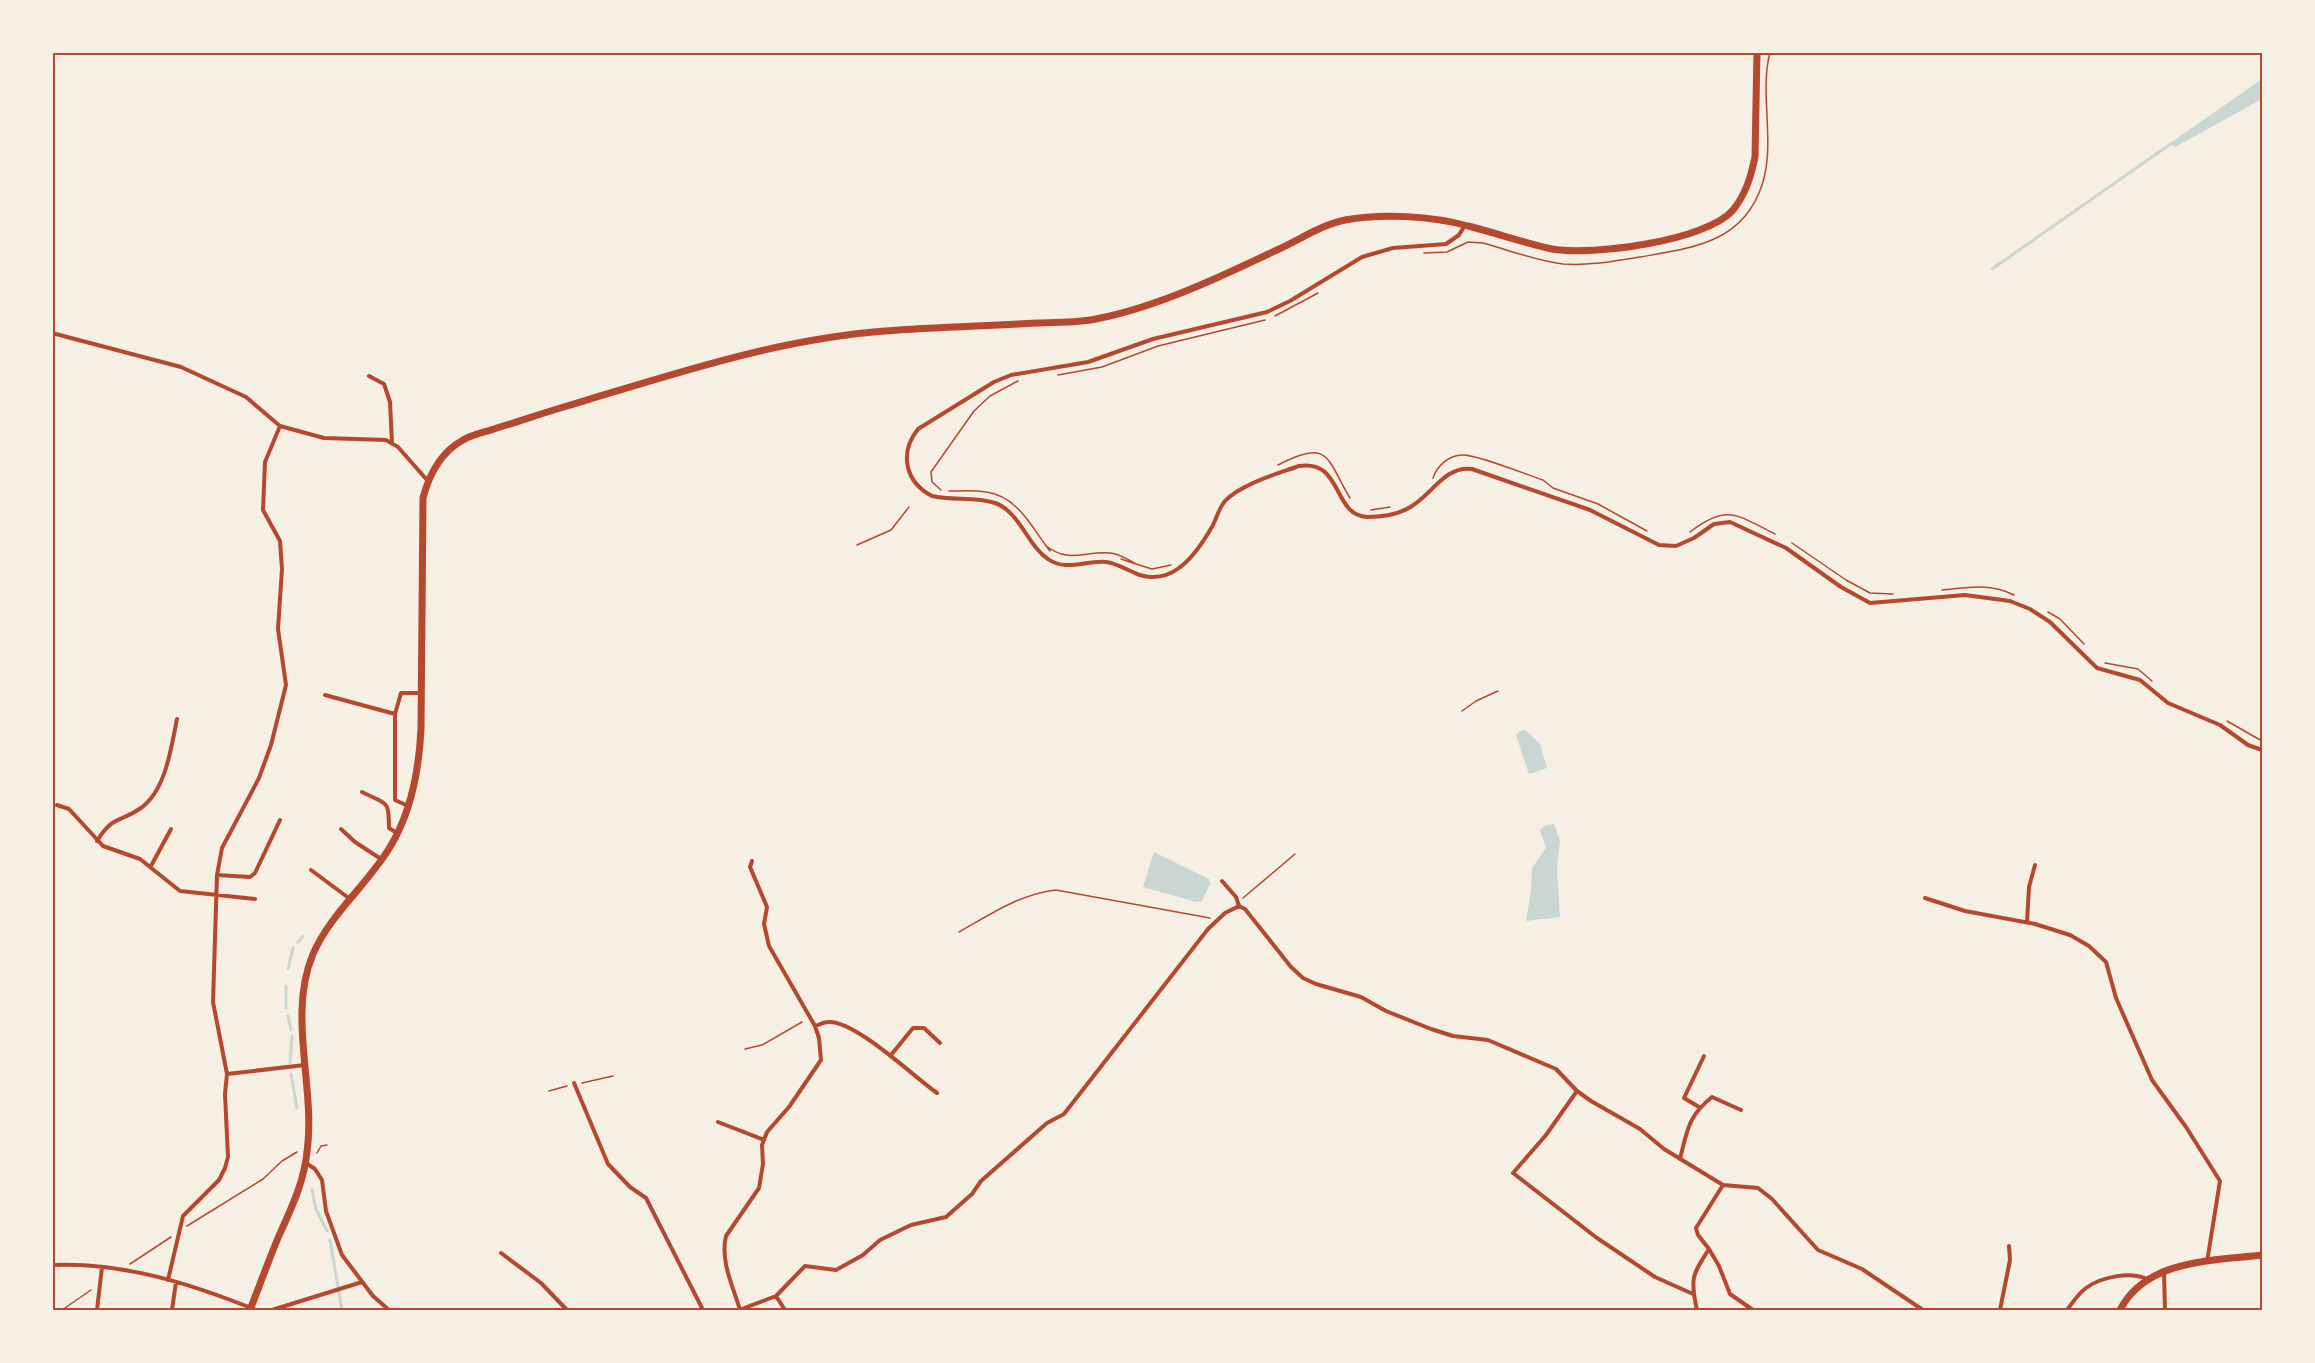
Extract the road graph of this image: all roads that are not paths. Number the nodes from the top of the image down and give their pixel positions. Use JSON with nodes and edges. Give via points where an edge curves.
{"nodes":[{"id":1,"x":1757,"y":52,"type":"edge"},
{"id":2,"x":1465,"y":225,"type":"junction"},
{"id":3,"x":52,"y":333,"type":"edge"},
{"id":4,"x":369,"y":376,"type":"dead end"},
{"id":5,"x":280,"y":426,"type":"junction"},
{"id":6,"x":392,"y":444,"type":"junction"},
{"id":7,"x":428,"y":480,"type":"junction"},
{"id":8,"x":421,"y":693,"type":"junction"},
{"id":9,"x":325,"y":694,"type":"dead end"},
{"id":10,"x":395,"y":714,"type":"junction"},
{"id":11,"x":177,"y":719,"type":"dead end"},
{"id":12,"x":2262,"y":750,"type":"edge"},
{"id":13,"x":362,"y":792,"type":"dead end"},
{"id":14,"x":57,"y":804,"type":"dead end"},
{"id":15,"x":409,"y":807,"type":"junction"},
{"id":16,"x":280,"y":820,"type":"dead end"},
{"id":17,"x":171,"y":829,"type":"dead end"},
{"id":18,"x":341,"y":829,"type":"dead end"},
{"id":19,"x":398,"y":833,"type":"junction"},
{"id":20,"x":97,"y":841,"type":"junction"},
{"id":21,"x":381,"y":859,"type":"junction"},
{"id":22,"x":752,"y":861,"type":"dead end"},
{"id":23,"x":2036,"y":865,"type":"dead end"},
{"id":24,"x":151,"y":866,"type":"junction"},
{"id":25,"x":311,"y":870,"type":"dead end"},
{"id":26,"x":217,"y":875,"type":"junction"},
{"id":27,"x":1222,"y":881,"type":"dead end"},
{"id":28,"x":216,"y":896,"type":"junction"},
{"id":29,"x":1925,"y":898,"type":"dead end"},
{"id":30,"x":350,"y":899,"type":"junction"},
{"id":31,"x":255,"y":900,"type":"dead end"},
{"id":32,"x":1239,"y":906,"type":"junction"},
{"id":33,"x":2027,"y":922,"type":"junction"},
{"id":34,"x":815,"y":1026,"type":"junction"},
{"id":35,"x":940,"y":1043,"type":"dead end"},
{"id":36,"x":891,"y":1055,"type":"junction"},
{"id":37,"x":1704,"y":1056,"type":"dead end"},
{"id":38,"x":306,"y":1065,"type":"junction"},
{"id":39,"x":227,"y":1074,"type":"junction"},
{"id":40,"x":574,"y":1084,"type":"road end"},
{"id":41,"x":1577,"y":1091,"type":"junction"},
{"id":42,"x":938,"y":1092,"type":"dead end"},
{"id":43,"x":1700,"y":1107,"type":"junction"},
{"id":44,"x":1741,"y":1110,"type":"dead end"},
{"id":45,"x":718,"y":1122,"type":"dead end"},
{"id":46,"x":764,"y":1140,"type":"junction"},
{"id":47,"x":1680,"y":1159,"type":"junction"},
{"id":48,"x":306,"y":1163,"type":"junction"},
{"id":49,"x":1723,"y":1185,"type":"junction"},
{"id":50,"x":2008,"y":1246,"type":"dead end"},
{"id":51,"x":1709,"y":1249,"type":"junction"},
{"id":52,"x":501,"y":1253,"type":"dead end"},
{"id":53,"x":2014,"y":1255,"type":"dead end"},
{"id":54,"x":2262,"y":1255,"type":"edge"},
{"id":55,"x":2010,"y":1260,"type":"junction"},
{"id":56,"x":2207,"y":1262,"type":"junction"},
{"id":57,"x":52,"y":1265,"type":"edge"},
{"id":58,"x":102,"y":1266,"type":"junction"},
{"id":59,"x":2164,"y":1271,"type":"junction"},
{"id":60,"x":168,"y":1280,"type":"junction"},
{"id":61,"x":2148,"y":1280,"type":"junction"},
{"id":62,"x":176,"y":1282,"type":"junction"},
{"id":63,"x":362,"y":1282,"type":"junction"},
{"id":64,"x":1693,"y":1294,"type":"junction"},
{"id":65,"x":776,"y":1296,"type":"junction"},
{"id":66,"x":252,"y":1310,"type":"edge"},
{"id":67,"x":740,"y":1310,"type":"edge"},
{"id":68,"x":97,"y":1311,"type":"edge"},
{"id":69,"x":172,"y":1311,"type":"edge"},
{"id":70,"x":272,"y":1311,"type":"edge"},
{"id":71,"x":388,"y":1311,"type":"edge"},
{"id":72,"x":567,"y":1311,"type":"edge"},
{"id":73,"x":703,"y":1311,"type":"edge"},
{"id":74,"x":785,"y":1311,"type":"edge"},
{"id":75,"x":1697,"y":1311,"type":"edge"},
{"id":76,"x":1753,"y":1311,"type":"edge"},
{"id":77,"x":1923,"y":1311,"type":"edge"},
{"id":78,"x":2000,"y":1311,"type":"edge"},
{"id":79,"x":2067,"y":1311,"type":"edge"},
{"id":80,"x":2120,"y":1311,"type":"edge"},
{"id":81,"x":2165,"y":1311,"type":"edge"}],
"edges":[{"from":1,"to":2,"type":"main road","via":[[1752,172],[1732,211],[1717,223],[1699,232],[1598,251],[1553,249]]},
{"from":2,"to":7,"type":"main road","via":[[1421,218],[1375,218],[1324,225],[1282,248],[1159,301],[1094,320],[883,331],[786,345],[685,370],[464,438],[440,460]]},
{"from":2,"to":12,"type":"street","via":[[1446,244],[1393,248],[1362,257],[1267,312],[1153,339],[1100,359],[1024,372],[994,382],[918,429],[906,454],[910,476],[923,492],[932,496],[988,501],[1003,507],[1055,563],[1112,563],[1151,578],[1168,575],[1184,563],[1209,532],[1224,502],[1236,492],[1299,466],[1308,464],[1324,470],[1346,504],[1366,517],[1406,510],[1450,472],[1472,469],[1590,510],[1659,545],[1676,546],[1714,524],[1730,522],[1786,548],[1866,602],[1965,595],[2010,601],[2050,622],[2097,668],[2140,680],[2168,703],[2220,725]]},
{"from":3,"to":5,"type":"street","via":[[181,367],[246,397]]},
{"from":4,"to":6,"type":"street","via":[[384,384],[390,402]]},
{"from":5,"to":6,"type":"street","via":[[324,438],[386,440]]},
{"from":5,"to":26,"type":"street","via":[[265,462],[263,510],[280,541],[278,629],[286,684],[271,745],[259,778],[222,848]]},
{"from":6,"to":7,"type":"street"},
{"from":7,"to":8,"type":"main road","via":[[421,533]]},
{"from":8,"to":10,"type":"street","via":[[401,693]]},
{"from":8,"to":15,"type":"main road","via":[[420,762]]},
{"from":9,"to":10,"type":"street"},
{"from":10,"to":15,"type":"street","via":[[395,800]]},
{"from":11,"to":20,"type":"street","via":[[165,769],[151,800],[139,810],[112,821]]},
{"from":13,"to":19,"type":"street","via":[[385,803],[388,828]]},
{"from":14,"to":20,"type":"street","via":[[69,809]]},
{"from":15,"to":19,"type":"main road"},
{"from":16,"to":26,"type":"street","via":[[255,873],[250,877]]},
{"from":17,"to":24,"type":"street"},
{"from":18,"to":21,"type":"street"},
{"from":19,"to":21,"type":"main road"},
{"from":20,"to":24,"type":"street"},
{"from":21,"to":30,"type":"main road"},
{"from":22,"to":34,"type":"street","via":[[750,867],[766,907],[767,942]]},
{"from":23,"to":33,"type":"street","via":[[2029,886]]},
{"from":24,"to":28,"type":"street","via":[[180,891]]},
{"from":25,"to":30,"type":"street"},
{"from":26,"to":28,"type":"street"},
{"from":27,"to":32,"type":"street"},
{"from":28,"to":31,"type":"street"},
{"from":28,"to":39,"type":"street","via":[[213,1002]]},
{"from":29,"to":33,"type":"street","via":[[1965,911]]},
{"from":30,"to":38,"type":"main road","via":[[326,931],[306,974]]},
{"from":32,"to":41,"type":"street","via":[[1303,978],[1361,997],[1438,1031],[1488,1040],[1519,1052],[1556,1069]]},
{"from":32,"to":65,"type":"street","via":[[1208,929],[1064,1114],[1047,1123],[946,1217],[911,1226],[880,1240],[836,1270],[806,1266]]},
{"from":33,"to":56,"type":"street","via":[[2070,935],[2106,962],[2116,998],[2152,1080],[2220,1182]]},
{"from":34,"to":36,"type":"street","via":[[827,1022],[843,1025]]},
{"from":34,"to":46,"type":"street","via":[[820,1060]]},
{"from":35,"to":36,"type":"street","via":[[924,1028],[913,1028]]},
{"from":36,"to":42,"type":"street","via":[[919,1081]]},
{"from":37,"to":43,"type":"street","via":[[1684,1098]]},
{"from":38,"to":39,"type":"street"},
{"from":38,"to":48,"type":"main road"},
{"from":39,"to":60,"type":"street","via":[[225,1168],[219,1180],[183,1216]]},
{"from":40,"to":73,"type":"street","via":[[608,1164],[630,1188],[646,1198]]},
{"from":41,"to":47,"type":"street"},
{"from":41,"to":64,"type":"street","via":[[1546,1136],[1513,1173],[1655,1277]]},
{"from":43,"to":44,"type":"street","via":[[1712,1097]]},
{"from":43,"to":47,"type":"street","via":[[1689,1122]]},
{"from":45,"to":46,"type":"street"},
{"from":46,"to":67,"type":"street","via":[[759,1188],[732,1226],[724,1245]]},
{"from":47,"to":49,"type":"street"},
{"from":48,"to":63,"type":"street","via":[[319,1173],[326,1211],[342,1255]]},
{"from":48,"to":66,"type":"main road"},
{"from":49,"to":51,"type":"street","via":[[1696,1228]]},
{"from":49,"to":77,"type":"street","via":[[1758,1188],[1818,1250],[1862,1269]]},
{"from":50,"to":55,"type":"street"},
{"from":51,"to":64,"type":"street","via":[[1694,1272]]},
{"from":51,"to":76,"type":"street","via":[[1730,1294]]},
{"from":52,"to":72,"type":"street","via":[[542,1283]]},
{"from":53,"to":55,"type":"street"},
{"from":54,"to":56,"type":"main road"},
{"from":55,"to":78,"type":"street"},
{"from":56,"to":59,"type":"main road"},
{"from":57,"to":58,"type":"street"},
{"from":58,"to":60,"type":"street"},
{"from":58,"to":68,"type":"street"},
{"from":59,"to":61,"type":"main road"},
{"from":59,"to":81,"type":"street"},
{"from":60,"to":62,"type":"street"},
{"from":61,"to":79,"type":"street","via":[[2140,1276],[2103,1280],[2077,1296]]},
{"from":61,"to":80,"type":"main road","via":[[2133,1292]]},
{"from":62,"to":66,"type":"street"},
{"from":62,"to":69,"type":"street"},
{"from":63,"to":70,"type":"street"},
{"from":63,"to":71,"type":"street"},
{"from":64,"to":75,"type":"street"},
{"from":65,"to":67,"type":"street"},
{"from":65,"to":74,"type":"street"}]}
